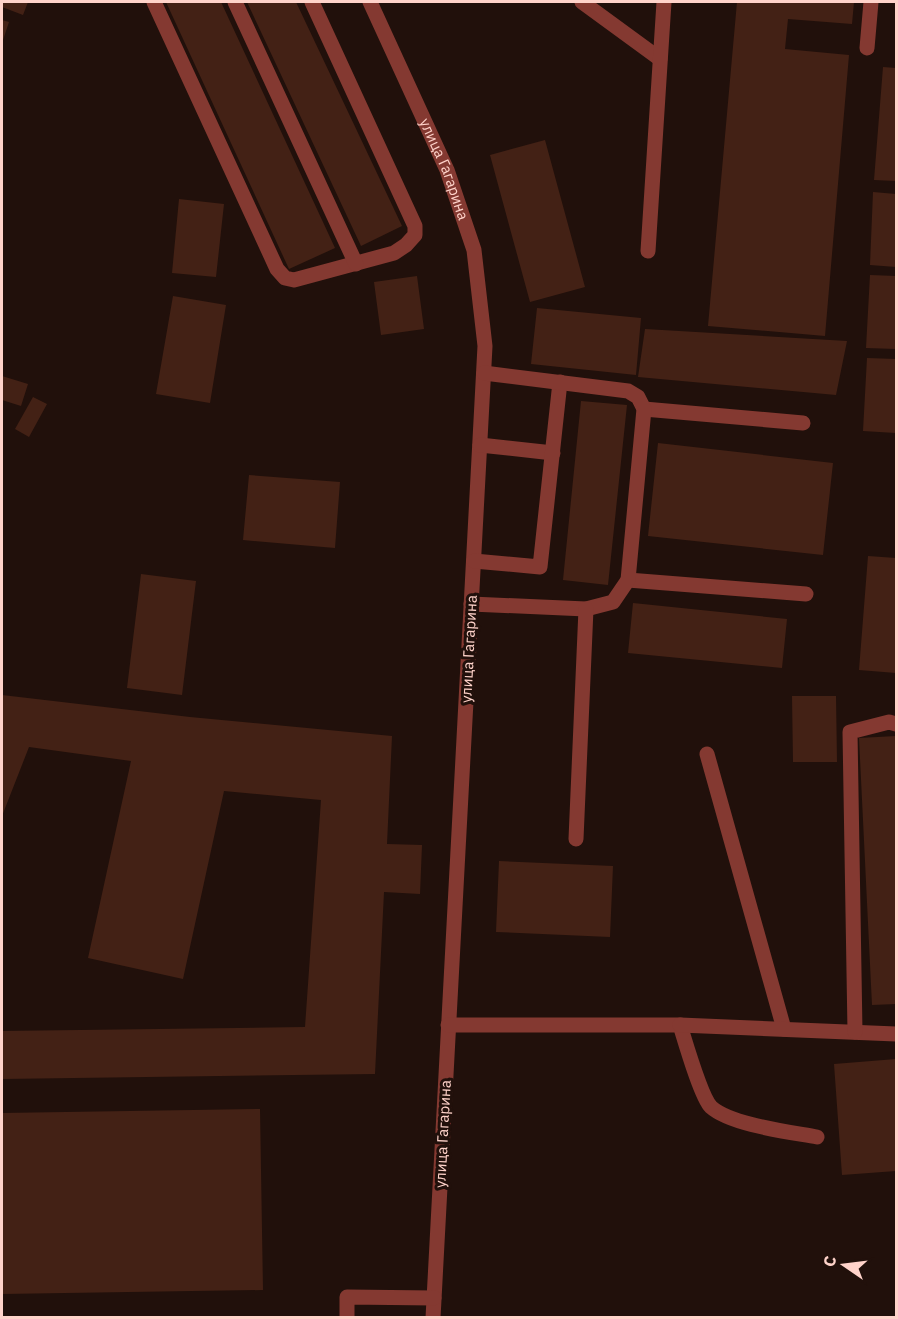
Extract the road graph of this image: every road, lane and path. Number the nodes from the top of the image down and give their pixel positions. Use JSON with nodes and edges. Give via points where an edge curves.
{"nodes":[{"id":1,"x":154,"y":2,"type":"edge"},
{"id":2,"x":235,"y":2,"type":"edge"},
{"id":3,"x":312,"y":2,"type":"edge"},
{"id":4,"x":370,"y":2,"type":"edge"},
{"id":5,"x":582,"y":2,"type":"edge"},
{"id":6,"x":664,"y":2,"type":"edge"},
{"id":7,"x":871,"y":2,"type":"edge"},
{"id":8,"x":867,"y":48,"type":"dead end"},
{"id":9,"x":660,"y":59,"type":"junction"},
{"id":10,"x":648,"y":251,"type":"dead end"},
{"id":11,"x":356,"y":264,"type":"junction"},
{"id":12,"x":484,"y":373,"type":"junction"},
{"id":13,"x":560,"y":382,"type":"junction"},
{"id":14,"x":644,"y":409,"type":"junction"},
{"id":15,"x":803,"y":423,"type":"dead end"},
{"id":16,"x":480,"y":445,"type":"junction"},
{"id":17,"x":552,"y":453,"type":"junction"},
{"id":18,"x":474,"y":561,"type":"junction"},
{"id":19,"x":628,"y":580,"type":"junction"},
{"id":20,"x":806,"y":594,"type":"dead end"},
{"id":21,"x":471,"y":604,"type":"junction"},
{"id":22,"x":586,"y":609,"type":"junction"},
{"id":23,"x":897,"y":724,"type":"edge"},
{"id":24,"x":707,"y":754,"type":"dead end"},
{"id":25,"x":576,"y":839,"type":"dead end"},
{"id":26,"x":448,"y":1025,"type":"junction"},
{"id":27,"x":680,"y":1025,"type":"junction"},
{"id":28,"x":784,"y":1029,"type":"junction"},
{"id":29,"x":855,"y":1032,"type":"junction"},
{"id":30,"x":897,"y":1034,"type":"edge"},
{"id":31,"x":817,"y":1137,"type":"dead end"},
{"id":32,"x":434,"y":1298,"type":"junction"},
{"id":33,"x":347,"y":1317,"type":"edge"},
{"id":34,"x":433,"y":1317,"type":"edge"}],
"edges":[{"from":1,"to":11,"type":"street","via":[[277,269],[285,278],[294,280]]},
{"from":2,"to":11,"type":"street"},
{"from":3,"to":11,"type":"street","via":[[415,226],[415,235],[394,253]]},
{"from":4,"to":12,"type":"street","name":"улица Гагарина","via":[[447,170],[474,250],[485,346]]},
{"from":5,"to":9,"type":"street"},
{"from":6,"to":9,"type":"street"},
{"from":7,"to":8,"type":"street"},
{"from":9,"to":10,"type":"street"},
{"from":12,"to":13,"type":"street"},
{"from":12,"to":16,"type":"street","name":"улица Гагарина"},
{"from":13,"to":14,"type":"street","via":[[628,391],[638,397]]},
{"from":13,"to":17,"type":"street"},
{"from":14,"to":15,"type":"street"},
{"from":14,"to":19,"type":"street"},
{"from":16,"to":17,"type":"street"},
{"from":16,"to":18,"type":"street","name":"улица Гагарина"},
{"from":17,"to":18,"type":"street","via":[[540,567]]},
{"from":18,"to":21,"type":"street","name":"улица Гагарина"},
{"from":19,"to":20,"type":"street"},
{"from":19,"to":22,"type":"street","via":[[613,602]]},
{"from":21,"to":22,"type":"street"},
{"from":21,"to":26,"type":"street","name":"улица Гагарина"},
{"from":22,"to":25,"type":"street"},
{"from":23,"to":29,"type":"street","via":[[889,722],[850,732]]},
{"from":24,"to":28,"type":"street"},
{"from":26,"to":27,"type":"street"},
{"from":26,"to":32,"type":"street","name":"улица Гагарина"},
{"from":27,"to":28,"type":"street"},
{"from":27,"to":31,"type":"street","via":[[710,1106],[737,1120]]},
{"from":28,"to":29,"type":"street"},
{"from":29,"to":30,"type":"street"},
{"from":32,"to":33,"type":"street","via":[[347,1297]]},
{"from":32,"to":34,"type":"street","name":"улица Гагарина"}]}
